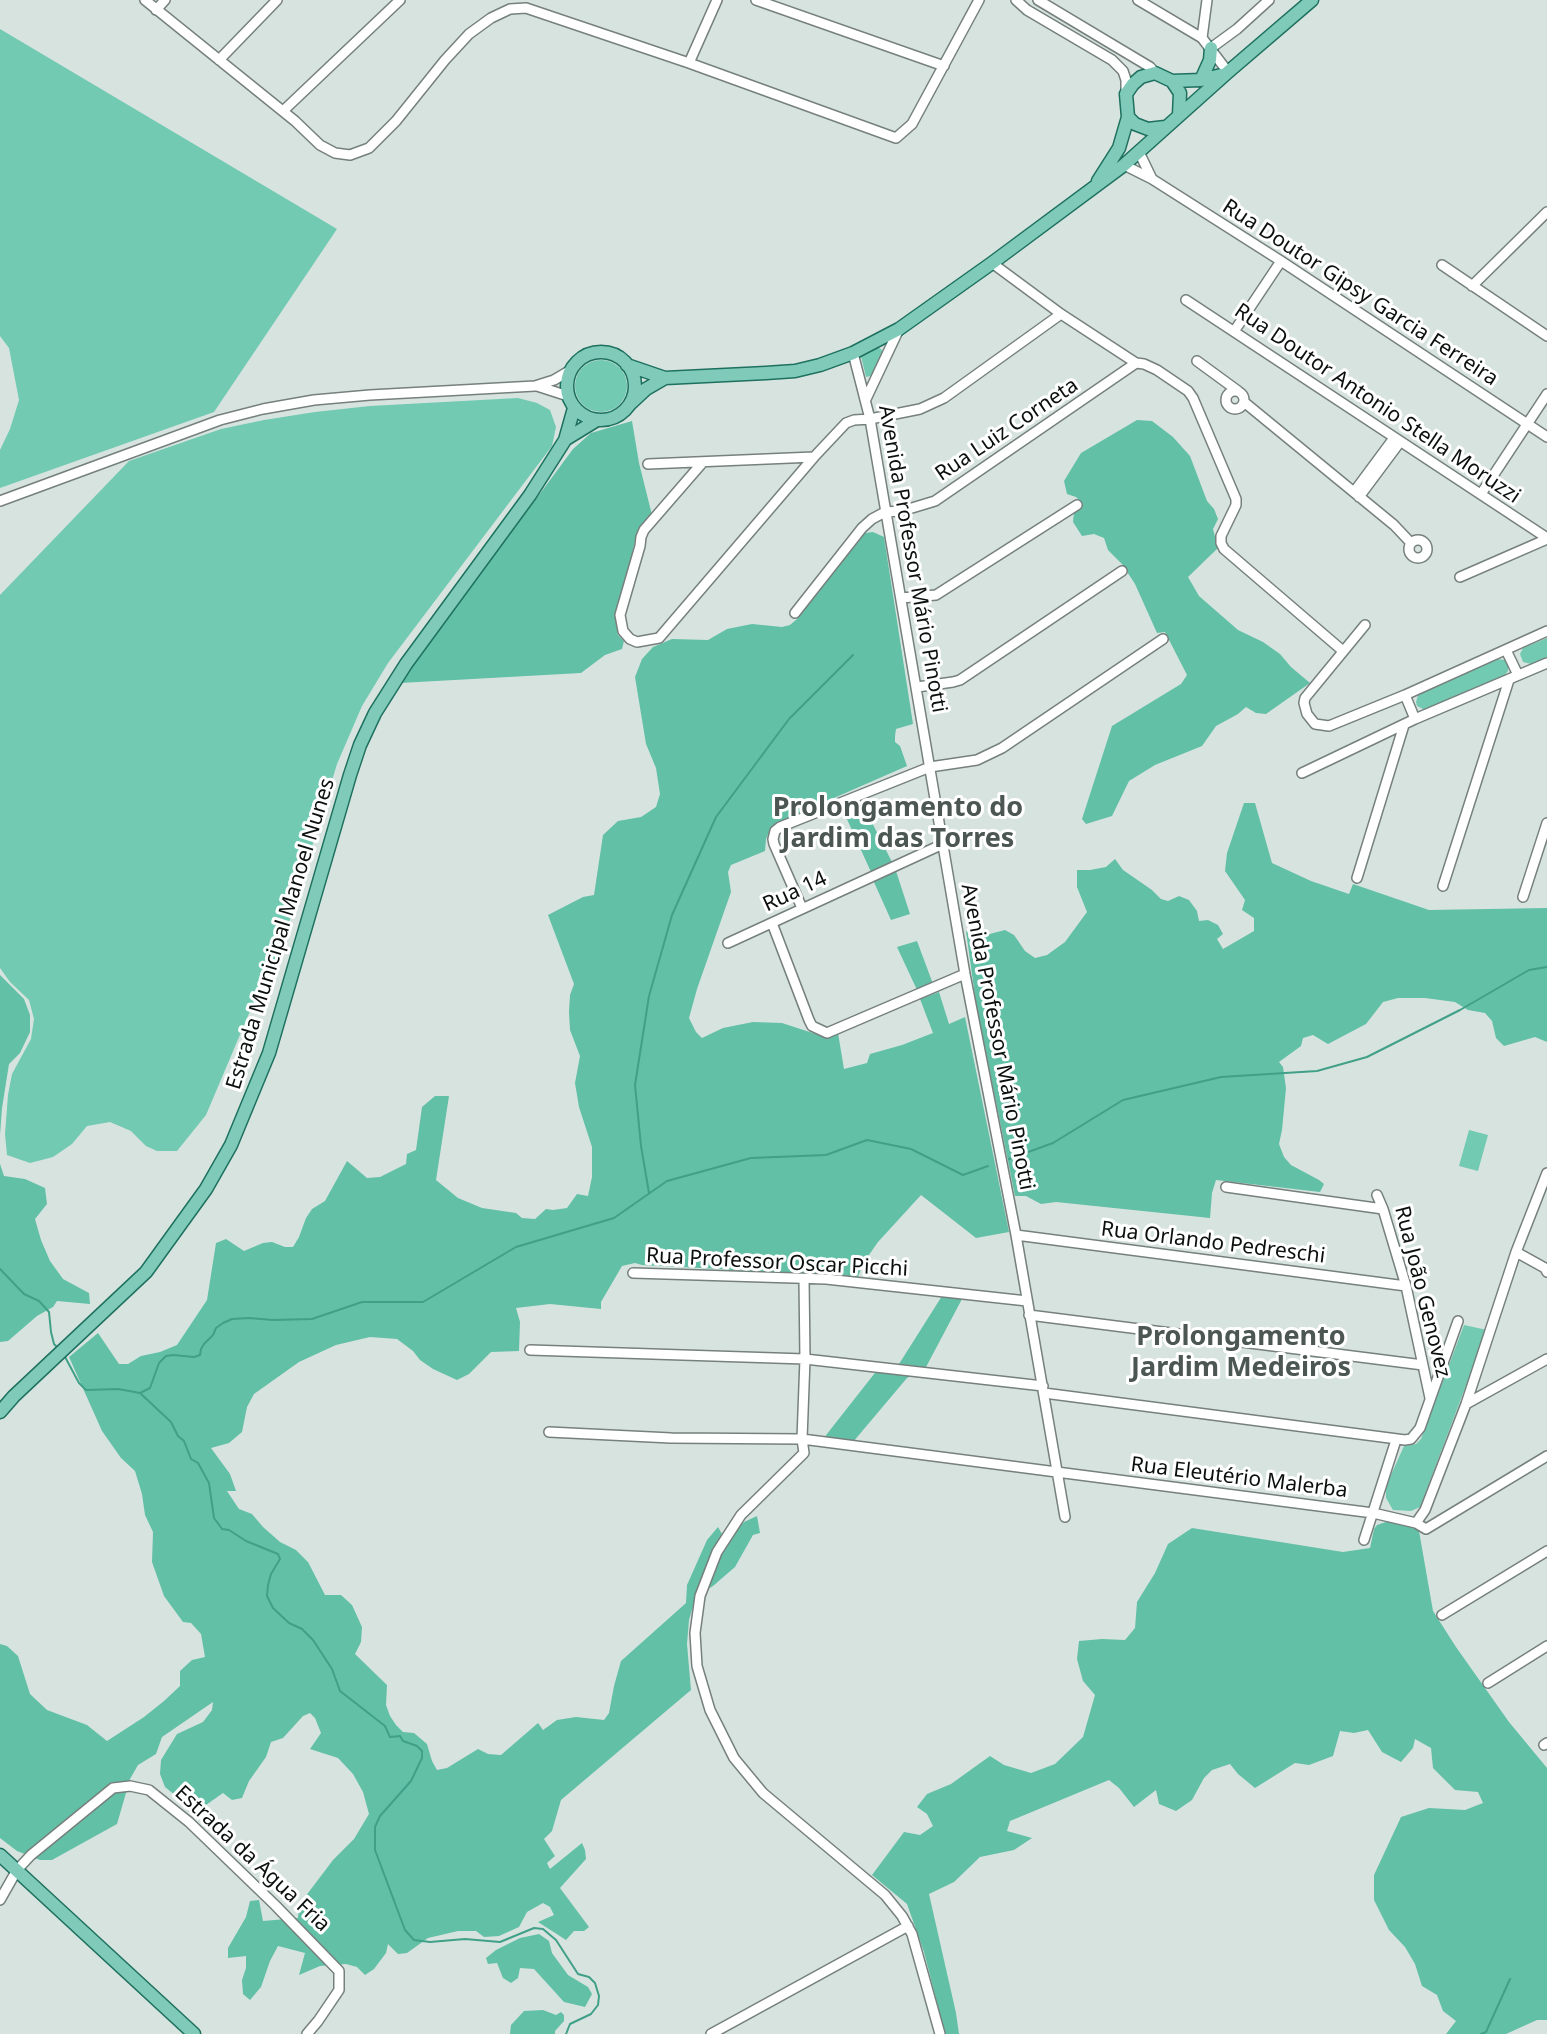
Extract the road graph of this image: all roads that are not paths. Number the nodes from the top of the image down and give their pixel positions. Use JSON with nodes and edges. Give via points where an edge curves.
{"nodes":[{"id":1,"x":145,"y":0,"type":"edge"},
{"id":2,"x":165,"y":0,"type":"edge"},
{"id":3,"x":277,"y":0,"type":"edge"},
{"id":4,"x":400,"y":0,"type":"edge"},
{"id":5,"x":717,"y":0,"type":"edge"},
{"id":6,"x":756,"y":0,"type":"edge"},
{"id":7,"x":979,"y":0,"type":"edge"},
{"id":8,"x":1016,"y":0,"type":"edge"},
{"id":9,"x":1038,"y":0,"type":"edge"},
{"id":10,"x":1138,"y":0,"type":"edge"},
{"id":11,"x":1208,"y":0,"type":"edge"},
{"id":12,"x":1269,"y":0,"type":"edge"},
{"id":13,"x":1312,"y":0,"type":"edge"},
{"id":14,"x":510,"y":5,"type":"edge"},
{"id":15,"x":156,"y":10,"type":"junction"},
{"id":16,"x":1202,"y":38,"type":"junction"},
{"id":17,"x":1211,"y":48,"type":"junction"},
{"id":18,"x":219,"y":60,"type":"junction"},
{"id":19,"x":689,"y":63,"type":"junction"},
{"id":20,"x":944,"y":66,"type":"junction"},
{"id":21,"x":1155,"y":73,"type":"junction"},
{"id":22,"x":1227,"y":73,"type":"junction"},
{"id":23,"x":1201,"y":80,"type":"junction"},
{"id":24,"x":1172,"y":81,"type":"junction"},
{"id":25,"x":1125,"y":94,"type":"junction"},
{"id":26,"x":283,"y":111,"type":"junction"},
{"id":27,"x":1179,"y":114,"type":"junction"},
{"id":28,"x":1128,"y":117,"type":"junction"},
{"id":29,"x":1165,"y":127,"type":"junction"},
{"id":30,"x":1119,"y":148,"type":"junction"},
{"id":31,"x":1139,"y":152,"type":"junction"},
{"id":32,"x":1124,"y":165,"type":"junction"},
{"id":33,"x":1152,"y":179,"type":"junction"},
{"id":34,"x":1094,"y":187,"type":"junction"},
{"id":35,"x":1547,"y":212,"type":"edge"},
{"id":36,"x":1281,"y":261,"type":"junction"},
{"id":37,"x":992,"y":263,"type":"junction"},
{"id":38,"x":1442,"y":265,"type":"dead end"},
{"id":39,"x":1472,"y":286,"type":"junction"},
{"id":40,"x":1186,"y":300,"type":"dead end"},
{"id":41,"x":1061,"y":314,"type":"junction"},
{"id":42,"x":899,"y":328,"type":"junction"},
{"id":43,"x":1235,"y":330,"type":"junction"},
{"id":44,"x":1545,"y":332,"type":"edge"},
{"id":45,"x":853,"y":353,"type":"junction"},
{"id":46,"x":1197,"y":361,"type":"dead end"},
{"id":47,"x":1136,"y":363,"type":"junction"},
{"id":48,"x":627,"y":365,"type":"junction"},
{"id":49,"x":571,"y":370,"type":"junction"},
{"id":50,"x":1217,"y":376,"type":"junction"},
{"id":51,"x":665,"y":378,"type":"junction"},
{"id":52,"x":535,"y":386,"type":"junction"},
{"id":53,"x":1240,"y":392,"type":"junction"},
{"id":54,"x":1547,"y":394,"type":"edge"},
{"id":55,"x":568,"y":396,"type":"junction"},
{"id":56,"x":866,"y":399,"type":"junction"},
{"id":57,"x":1225,"y":401,"type":"junction"},
{"id":58,"x":1244,"y":402,"type":"junction"},
{"id":59,"x":631,"y":403,"type":"junction"},
{"id":60,"x":574,"y":408,"type":"junction"},
{"id":61,"x":870,"y":419,"type":"junction"},
{"id":62,"x":597,"y":420,"type":"junction"},
{"id":63,"x":1528,"y":425,"type":"junction"},
{"id":64,"x":1547,"y":437,"type":"edge"},
{"id":65,"x":565,"y":440,"type":"junction"},
{"id":66,"x":1397,"y":440,"type":"junction"},
{"id":67,"x":814,"y":457,"type":"junction"},
{"id":68,"x":703,"y":462,"type":"junction"},
{"id":69,"x":648,"y":464,"type":"dead end"},
{"id":70,"x":1481,"y":494,"type":"junction"},
{"id":71,"x":1357,"y":495,"type":"junction"},
{"id":72,"x":0,"y":501,"type":"edge"},
{"id":73,"x":1077,"y":505,"type":"dead end"},
{"id":74,"x":885,"y":512,"type":"junction"},
{"id":75,"x":1547,"y":539,"type":"edge"},
{"id":76,"x":1411,"y":543,"type":"dead end"},
{"id":77,"x":1122,"y":570,"type":"dead end"},
{"id":78,"x":1460,"y":577,"type":"dead end"},
{"id":79,"x":901,"y":598,"type":"junction"},
{"id":80,"x":795,"y":613,"type":"dead end"},
{"id":81,"x":1365,"y":625,"type":"dead end"},
{"id":82,"x":1547,"y":631,"type":"edge"},
{"id":83,"x":1163,"y":639,"type":"dead end"},
{"id":84,"x":1506,"y":650,"type":"junction"},
{"id":85,"x":1343,"y":651,"type":"junction"},
{"id":86,"x":1547,"y":663,"type":"edge"},
{"id":87,"x":1518,"y":675,"type":"junction"},
{"id":88,"x":1509,"y":680,"type":"junction"},
{"id":89,"x":917,"y":687,"type":"junction"},
{"id":90,"x":1406,"y":695,"type":"junction"},
{"id":91,"x":1415,"y":719,"type":"junction"},
{"id":92,"x":1404,"y":725,"type":"junction"},
{"id":93,"x":930,"y":767,"type":"junction"},
{"id":94,"x":1302,"y":773,"type":"dead end"},
{"id":95,"x":1547,"y":823,"type":"edge"},
{"id":96,"x":943,"y":844,"type":"junction"},
{"id":97,"x":1357,"y":878,"type":"dead end"},
{"id":98,"x":1443,"y":886,"type":"dead end"},
{"id":99,"x":1523,"y":897,"type":"dead end"},
{"id":100,"x":802,"y":908,"type":"junction"},
{"id":101,"x":772,"y":923,"type":"junction"},
{"id":102,"x":728,"y":943,"type":"dead end"},
{"id":103,"x":965,"y":974,"type":"junction"},
{"id":104,"x":1547,"y":1173,"type":"edge"},
{"id":105,"x":1226,"y":1187,"type":"dead end"},
{"id":106,"x":1377,"y":1195,"type":"dead end"},
{"id":107,"x":1383,"y":1209,"type":"junction"},
{"id":108,"x":1016,"y":1235,"type":"junction"},
{"id":109,"x":1516,"y":1252,"type":"junction"},
{"id":110,"x":1546,"y":1269,"type":"edge"},
{"id":111,"x":633,"y":1273,"type":"dead end"},
{"id":112,"x":804,"y":1279,"type":"junction"},
{"id":113,"x":1406,"y":1286,"type":"junction"},
{"id":114,"x":1027,"y":1300,"type":"junction"},
{"id":115,"x":1029,"y":1315,"type":"junction"},
{"id":116,"x":1458,"y":1321,"type":"dead end"},
{"id":117,"x":530,"y":1350,"type":"dead end"},
{"id":118,"x":805,"y":1359,"type":"junction"},
{"id":119,"x":1547,"y":1359,"type":"edge"},
{"id":120,"x":1423,"y":1365,"type":"junction"},
{"id":121,"x":1043,"y":1390,"type":"junction"},
{"id":122,"x":1430,"y":1398,"type":"junction"},
{"id":123,"x":1467,"y":1404,"type":"junction"},
{"id":124,"x":0,"y":1412,"type":"edge"},
{"id":125,"x":549,"y":1432,"type":"dead end"},
{"id":126,"x":802,"y":1439,"type":"junction"},
{"id":127,"x":1396,"y":1440,"type":"junction"},
{"id":128,"x":1547,"y":1456,"type":"edge"},
{"id":129,"x":1058,"y":1472,"type":"junction"},
{"id":130,"x":1373,"y":1513,"type":"junction"},
{"id":131,"x":1065,"y":1516,"type":"dead end"},
{"id":132,"x":1416,"y":1523,"type":"junction"},
{"id":133,"x":1364,"y":1540,"type":"dead end"},
{"id":134,"x":1547,"y":1551,"type":"edge"},
{"id":135,"x":1442,"y":1615,"type":"dead end"},
{"id":136,"x":1547,"y":1646,"type":"edge"},
{"id":137,"x":1488,"y":1683,"type":"dead end"},
{"id":138,"x":0,"y":1855,"type":"edge"},
{"id":139,"x":18,"y":1870,"type":"junction"},
{"id":140,"x":0,"y":1899,"type":"edge"},
{"id":141,"x":908,"y":1926,"type":"junction"},
{"id":142,"x":194,"y":2034,"type":"edge"},
{"id":143,"x":306,"y":2034,"type":"edge"},
{"id":144,"x":711,"y":2034,"type":"edge"},
{"id":145,"x":940,"y":2034,"type":"edge"}],
"edges":[{"from":1,"to":15,"type":"street"},
{"from":2,"to":15,"type":"street"},
{"from":3,"to":18,"type":"street"},
{"from":4,"to":26,"type":"street"},
{"from":5,"to":19,"type":"street"},
{"from":6,"to":20,"type":"street"},
{"from":7,"to":20,"type":"street"},
{"from":8,"to":25,"type":"street","via":[[1112,60],[1123,71]]},
{"from":9,"to":21,"type":"street"},
{"from":10,"to":16,"type":"street"},
{"from":11,"to":16,"type":"street"},
{"from":12,"to":17,"type":"street"},
{"from":13,"to":22,"type":"main road"},
{"from":14,"to":19,"type":"street"},
{"from":14,"to":26,"type":"street","via":[[469,34],[369,148],[350,155],[335,153],[320,145]]},
{"from":15,"to":18,"type":"street"},
{"from":16,"to":17,"type":"street"},
{"from":17,"to":22,"type":"street"},
{"from":17,"to":23,"type":"main road"},
{"from":18,"to":26,"type":"street"},
{"from":19,"to":20,"type":"street","via":[[896,138],[912,124]]},
{"from":21,"to":24,"type":"main road"},
{"from":21,"to":25,"type":"main road","via":[[1141,78]]},
{"from":22,"to":23,"type":"main road"},
{"from":22,"to":27,"type":"main road"},
{"from":23,"to":24,"type":"main road"},
{"from":24,"to":27,"type":"main road","via":[[1180,93]]},
{"from":25,"to":28,"type":"main road"},
{"from":27,"to":29,"type":"main road"},
{"from":28,"to":29,"type":"main road","via":[[1148,129]]},
{"from":28,"to":30,"type":"main road"},
{"from":29,"to":31,"type":"main road"},
{"from":30,"to":32,"type":"main road"},
{"from":30,"to":34,"type":"main road"},
{"from":31,"to":32,"type":"main road"},
{"from":31,"to":33,"type":"street"},
{"from":32,"to":33,"type":"street","name":"Rua Doutor Gipsy Garcia Ferreira"},
{"from":32,"to":34,"type":"main road"},
{"from":33,"to":36,"type":"street","name":"Rua Doutor Gipsy Garcia Ferreira"},
{"from":34,"to":37,"type":"main road"},
{"from":35,"to":39,"type":"street"},
{"from":36,"to":43,"type":"street"},
{"from":36,"to":63,"type":"street","name":"Rua Doutor Gipsy Garcia Ferreira"},
{"from":37,"to":41,"type":"street"},
{"from":37,"to":42,"type":"main road"},
{"from":38,"to":39,"type":"street"},
{"from":39,"to":44,"type":"street"},
{"from":40,"to":43,"type":"street","name":"Rua Doutor Antonio Stella Moruzzi"},
{"from":41,"to":47,"type":"street"},
{"from":41,"to":61,"type":"street","via":[[944,398],[920,409]]},
{"from":42,"to":45,"type":"main road"},
{"from":42,"to":56,"type":"street"},
{"from":43,"to":66,"type":"street","name":"Rua Doutor Antonio Stella Moruzzi"},
{"from":45,"to":51,"type":"main road","via":[[795,371]]},
{"from":45,"to":56,"type":"street","name":"Avenida Professor Mário Pinotti"},
{"from":46,"to":50,"type":"street"},
{"from":47,"to":74,"type":"street","name":"Rua Luiz Corneta","via":[[935,501]]},
{"from":47,"to":85,"type":"street","via":[[1181,385],[1193,398],[1236,498],[1221,536],[1224,549]]},
{"from":48,"to":49,"type":"main road","via":[[604,352],[579,360]]},
{"from":48,"to":51,"type":"main road"},
{"from":48,"to":59,"type":"main road","via":[[634,377]]},
{"from":49,"to":52,"type":"street"},
{"from":49,"to":55,"type":"main road"},
{"from":50,"to":53,"type":"street"},
{"from":50,"to":57,"type":"street"},
{"from":51,"to":59,"type":"main road"},
{"from":52,"to":55,"type":"street"},
{"from":52,"to":72,"type":"street","via":[[370,395],[263,409],[220,420]]},
{"from":53,"to":57,"type":"street","via":[[1230,392]]},
{"from":53,"to":58,"type":"street"},
{"from":54,"to":63,"type":"street"},
{"from":55,"to":60,"type":"main road"},
{"from":56,"to":61,"type":"street","name":"Avenida Professor Mário Pinotti"},
{"from":57,"to":58,"type":"street","via":[[1236,409]]},
{"from":58,"to":71,"type":"street"},
{"from":59,"to":62,"type":"main road","via":[[610,419]]},
{"from":60,"to":62,"type":"main road"},
{"from":60,"to":65,"type":"main road","name":"Estrada Municipal Manoel Nunes"},
{"from":61,"to":67,"type":"street","via":[[846,423]]},
{"from":61,"to":74,"type":"street","name":"Avenida Professor Mário Pinotti"},
{"from":62,"to":65,"type":"main road","name":"Estrada Municipal Manoel Nunes"},
{"from":63,"to":64,"type":"street","name":"Rua Doutor Gipsy Garcia Ferreira"},
{"from":63,"to":70,"type":"street"},
{"from":65,"to":124,"type":"main road","name":"Estrada Municipal Manoel Nunes","via":[[530,495],[406,664],[370,723],[350,774],[269,1053],[231,1145],[206,1189],[146,1272]]},
{"from":66,"to":70,"type":"street","name":"Rua Doutor Antonio Stella Moruzzi"},
{"from":66,"to":71,"type":"street"},
{"from":67,"to":68,"type":"street"},
{"from":67,"to":68,"type":"street","via":[[659,638],[637,642],[623,631],[620,615],[644,530]]},
{"from":68,"to":69,"type":"street"},
{"from":70,"to":75,"type":"street","name":"Rua Doutor Antonio Stella Moruzzi"},
{"from":71,"to":76,"type":"street"},
{"from":73,"to":79,"type":"street","via":[[936,595]]},
{"from":74,"to":79,"type":"street","name":"Avenida Professor Mário Pinotti"},
{"from":74,"to":80,"type":"street","name":"Rua Luiz Corneta","via":[[862,528]]},
{"from":75,"to":78,"type":"street"},
{"from":77,"to":89,"type":"street","via":[[960,680]]},
{"from":79,"to":89,"type":"street","name":"Avenida Professor Mário Pinotti"},
{"from":81,"to":85,"type":"street"},
{"from":82,"to":84,"type":"street"},
{"from":83,"to":93,"type":"street","via":[[1002,748],[977,760]]},
{"from":84,"to":87,"type":"street"},
{"from":84,"to":90,"type":"street"},
{"from":85,"to":90,"type":"street","via":[[1304,703],[1315,724],[1329,726]]},
{"from":86,"to":87,"type":"street"},
{"from":87,"to":88,"type":"street"},
{"from":88,"to":91,"type":"street"},
{"from":88,"to":98,"type":"street"},
{"from":89,"to":93,"type":"street","name":"Avenida Professor Mário Pinotti"},
{"from":90,"to":91,"type":"street"},
{"from":91,"to":92,"type":"street"},
{"from":92,"to":94,"type":"street"},
{"from":92,"to":97,"type":"street"},
{"from":93,"to":96,"type":"street","name":"Avenida Professor Mário Pinotti"},
{"from":93,"to":100,"type":"street","via":[[775,831],[773,838]]},
{"from":95,"to":99,"type":"street"},
{"from":96,"to":100,"type":"street","name":"Rua 14"},
{"from":96,"to":103,"type":"street","name":"Avenida Professor Mário Pinotti"},
{"from":100,"to":101,"type":"street","name":"Rua 14"},
{"from":101,"to":102,"type":"street","name":"Rua 14"},
{"from":101,"to":103,"type":"street","via":[[809,1020],[822,1032],[833,1032]]},
{"from":103,"to":108,"type":"street","name":"Avenida Professor Mário Pinotti"},
{"from":104,"to":109,"type":"street"},
{"from":105,"to":107,"type":"street"},
{"from":106,"to":107,"type":"street","name":"Rua João Genovez"},
{"from":107,"to":113,"type":"street","name":"Rua João Genovez"},
{"from":108,"to":113,"type":"street","name":"Rua Orlando Pedreschi"},
{"from":108,"to":114,"type":"street","name":"Avenida Professor Mário Pinotti"},
{"from":109,"to":110,"type":"street"},
{"from":109,"to":123,"type":"street"},
{"from":111,"to":112,"type":"street","name":"Rua Professor Oscar Picchi"},
{"from":112,"to":114,"type":"street","name":"Rua Professor Oscar Picchi"},
{"from":112,"to":118,"type":"street"},
{"from":113,"to":120,"type":"street","name":"Rua João Genovez"},
{"from":114,"to":115,"type":"street","name":"Avenida Professor Mário Pinotti"},
{"from":115,"to":120,"type":"street"},
{"from":115,"to":121,"type":"street","name":"Avenida Professor Mário Pinotti"},
{"from":116,"to":122,"type":"street"},
{"from":117,"to":118,"type":"street"},
{"from":118,"to":121,"type":"street"},
{"from":118,"to":126,"type":"street"},
{"from":119,"to":123,"type":"street"},
{"from":120,"to":122,"type":"street","name":"Rua João Genovez"},
{"from":121,"to":127,"type":"street"},
{"from":121,"to":129,"type":"street","name":"Avenida Professor Mário Pinotti"},
{"from":122,"to":127,"type":"street","via":[[1416,1434],[1411,1439]]},
{"from":123,"to":132,"type":"street","via":[[1425,1510]]},
{"from":125,"to":126,"type":"street","name":"Rua Eleutério Malerba"},
{"from":126,"to":129,"type":"street","name":"Rua Eleutério Malerba"},
{"from":126,"to":141,"type":"street","via":[[804,1452],[741,1515],[717,1551],[700,1596],[695,1633],[697,1666],[710,1710],[734,1758],[763,1792],[885,1895]]},
{"from":127,"to":130,"type":"street"},
{"from":128,"to":132,"type":"street","name":"Rua Eleutério Malerba","via":[[1429,1529]]},
{"from":129,"to":130,"type":"street","name":"Rua Eleutério Malerba"},
{"from":129,"to":131,"type":"street","name":"Avenida Professor Mário Pinotti"},
{"from":130,"to":132,"type":"street","name":"Rua Eleutério Malerba"},
{"from":130,"to":133,"type":"street"},
{"from":134,"to":135,"type":"street"},
{"from":136,"to":137,"type":"street"},
{"from":138,"to":139,"type":"main road"},
{"from":139,"to":140,"type":"street","name":"Estrada da Água Fria"},
{"from":139,"to":142,"type":"main road"},
{"from":139,"to":143,"type":"street","name":"Estrada da Água Fria","via":[[63,1827],[113,1788],[149,1790],[189,1822],[339,1971],[339,1990]]},
{"from":141,"to":144,"type":"street"},
{"from":141,"to":145,"type":"street"}]}
